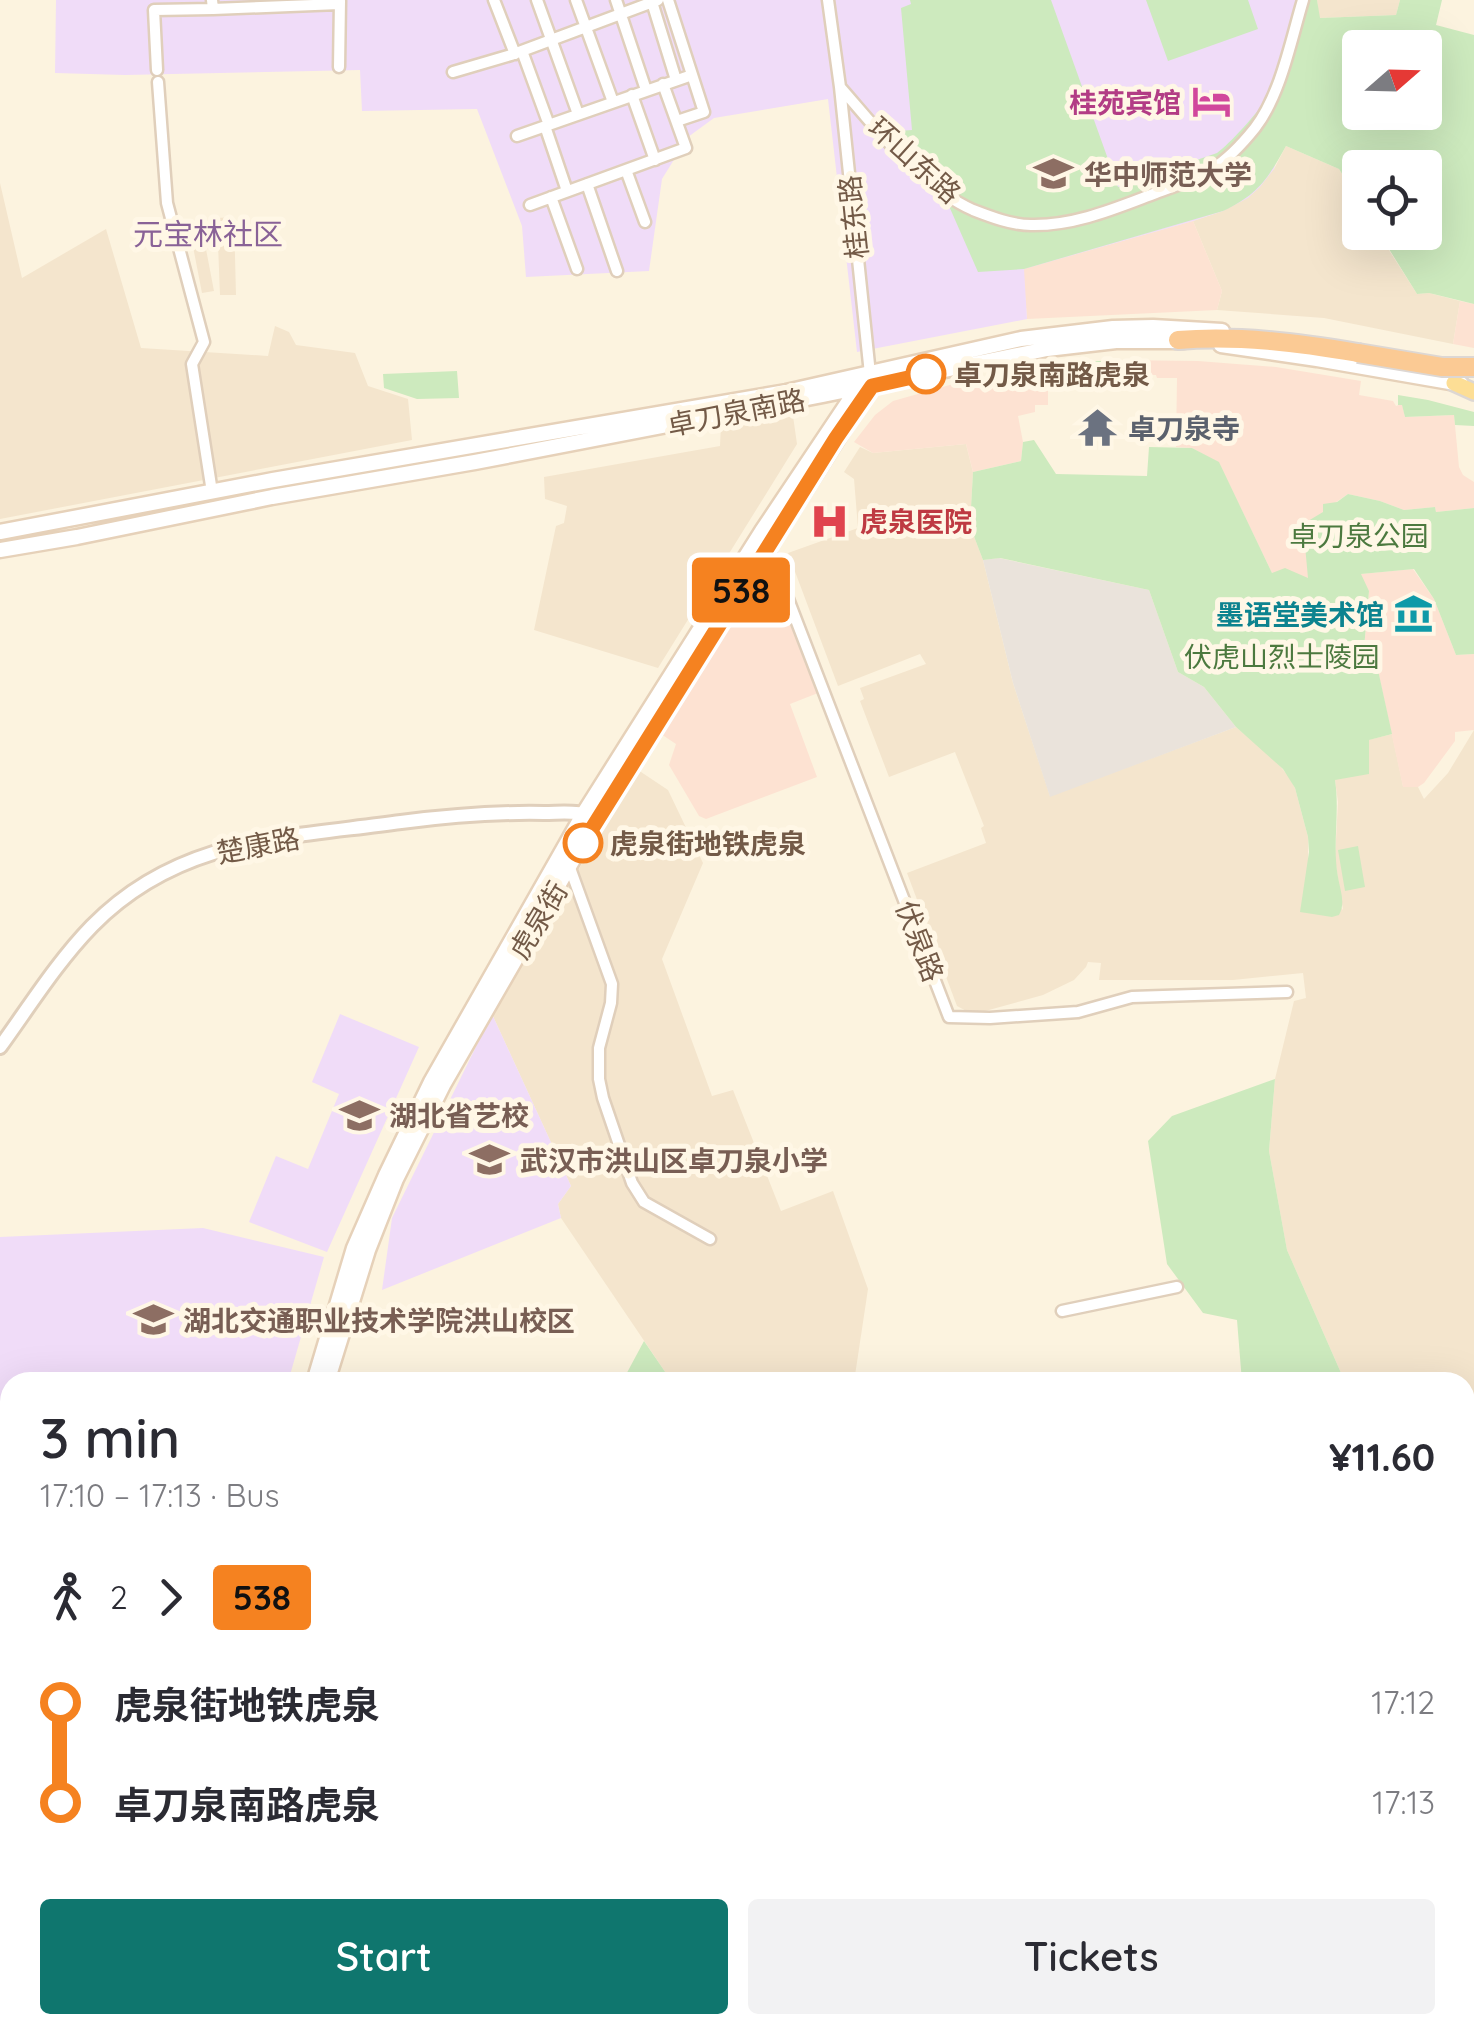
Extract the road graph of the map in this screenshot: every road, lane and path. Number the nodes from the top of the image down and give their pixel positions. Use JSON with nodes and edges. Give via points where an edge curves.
{"nodes":[{"id":1,"x":494,"y":0,"type":"edge"},
{"id":2,"x":537,"y":0,"type":"edge"},
{"id":3,"x":576,"y":0,"type":"edge"},
{"id":4,"x":616,"y":0,"type":"edge"},
{"id":5,"x":668,"y":0,"type":"edge"},
{"id":6,"x":828,"y":0,"type":"edge"},
{"id":7,"x":1303,"y":0,"type":"edge"},
{"id":8,"x":655,"y":1,"type":"edge"},
{"id":9,"x":340,"y":2,"type":"edge"},
{"id":10,"x":212,"y":4,"type":"edge"},
{"id":11,"x":621,"y":14,"type":"junction"},
{"id":12,"x":586,"y":27,"type":"junction"},
{"id":13,"x":552,"y":40,"type":"junction"},
{"id":14,"x":519,"y":52,"type":"junction"},
{"id":15,"x":338,"y":67,"type":"dead end"},
{"id":16,"x":454,"y":72,"type":"dead end"},
{"id":17,"x":692,"y":75,"type":"junction"},
{"id":18,"x":676,"y":80,"type":"junction"},
{"id":19,"x":664,"y":84,"type":"junction"},
{"id":20,"x":840,"y":87,"type":"junction"},
{"id":21,"x":646,"y":90,"type":"junction"},
{"id":22,"x":632,"y":95,"type":"junction"},
{"id":23,"x":612,"y":102,"type":"junction"},
{"id":24,"x":578,"y":114,"type":"junction"},
{"id":25,"x":678,"y":122,"type":"junction"},
{"id":26,"x":547,"y":125,"type":"junction"},
{"id":27,"x":517,"y":136,"type":"dead end"},
{"id":28,"x":654,"y":160,"type":"junction"},
{"id":29,"x":626,"y":170,"type":"junction"},
{"id":30,"x":587,"y":184,"type":"junction"},
{"id":31,"x":567,"y":192,"type":"junction"},
{"id":32,"x":552,"y":197,"type":"junction"},
{"id":33,"x":530,"y":205,"type":"dead end"},
{"id":34,"x":644,"y":222,"type":"dead end"},
{"id":35,"x":577,"y":269,"type":"dead end"},
{"id":36,"x":617,"y":271,"type":"dead end"},
{"id":37,"x":1178,"y":340,"type":"junction"},
{"id":38,"x":1474,"y":369,"type":"edge"},
{"id":39,"x":866,"y":383,"type":"junction"},
{"id":40,"x":1454,"y":383,"type":"joint"},
{"id":41,"x":1474,"y":390,"type":"edge"},
{"id":42,"x":822,"y":396,"type":"junction"},
{"id":43,"x":830,"y":428,"type":"junction"},
{"id":44,"x":212,"y":492,"type":"junction"},
{"id":45,"x":0,"y":532,"type":"edge"},
{"id":46,"x":768,"y":547,"type":"junction"},
{"id":47,"x":0,"y":550,"type":"edge"},
{"id":48,"x":590,"y":816,"type":"junction"},
{"id":49,"x":570,"y":868,"type":"junction"},
{"id":50,"x":1287,"y":992,"type":"dead end"},
{"id":51,"x":0,"y":1047,"type":"edge"},
{"id":52,"x":710,"y":1239,"type":"dead end"},
{"id":53,"x":1177,"y":1287,"type":"dead end"},
{"id":54,"x":1062,"y":1311,"type":"dead end"},
{"id":55,"x":317,"y":1372,"type":"edge"},
{"id":56,"x":331,"y":1372,"type":"edge"}],
"edges":[{"from":1,"to":14,"type":"street"},
{"from":2,"to":13,"type":"street"},
{"from":3,"to":12,"type":"street"},
{"from":4,"to":11,"type":"street"},
{"from":5,"to":17,"type":"street"},
{"from":6,"to":20,"type":"street","name":"桂东路"},
{"from":7,"to":20,"type":"street","name":"环山东路","via":[[1268,106],[1227,158],[1188,181],[1062,223],[1020,224],[960,203],[890,144]]},
{"from":8,"to":11,"type":"street"},
{"from":8,"to":18,"type":"street"},
{"from":9,"to":10,"type":"street"},
{"from":9,"to":15,"type":"street"},
{"from":10,"to":44,"type":"street","via":[[154,10],[167,204],[204,342],[192,364]]},
{"from":11,"to":12,"type":"street"},
{"from":11,"to":21,"type":"street"},
{"from":12,"to":13,"type":"street"},
{"from":12,"to":23,"type":"street"},
{"from":13,"to":14,"type":"street"},
{"from":13,"to":24,"type":"street"},
{"from":14,"to":16,"type":"street"},
{"from":14,"to":26,"type":"street"},
{"from":17,"to":18,"type":"street"},
{"from":17,"to":25,"type":"street","via":[[704,112]]},
{"from":18,"to":19,"type":"street"},
{"from":19,"to":21,"type":"street"},
{"from":19,"to":25,"type":"street"},
{"from":20,"to":39,"type":"street","name":"桂东路"},
{"from":21,"to":22,"type":"street"},
{"from":22,"to":23,"type":"street"},
{"from":22,"to":28,"type":"street"},
{"from":23,"to":24,"type":"street"},
{"from":24,"to":26,"type":"street"},
{"from":25,"to":28,"type":"street","via":[[686,148]]},
{"from":26,"to":27,"type":"street"},
{"from":26,"to":31,"type":"street"},
{"from":28,"to":29,"type":"street"},
{"from":29,"to":30,"type":"street"},
{"from":29,"to":34,"type":"street"},
{"from":30,"to":31,"type":"street"},
{"from":30,"to":36,"type":"street"},
{"from":31,"to":32,"type":"street"},
{"from":32,"to":33,"type":"street"},
{"from":32,"to":35,"type":"street"},
{"from":37,"to":38,"type":"highway","bridge":true,"via":[[1250,340]]},
{"from":37,"to":39,"type":"main road","name":"卓刀泉南路","via":[[1047,348]]},
{"from":37,"to":40,"type":"main road","name":"卓刀泉南路"},
{"from":38,"to":39,"type":"main road","name":"卓刀泉南路","via":[[1314,339],[1131,327],[1021,339]]},
{"from":39,"to":42,"type":"main road","name":"卓刀泉南路"},
{"from":39,"to":43,"type":"main road","name":"虎泉街"},
{"from":39,"to":44,"type":"main road","name":"卓刀泉南路"},
{"from":39,"to":46,"type":"main road","name":"虎泉街"},
{"from":40,"to":41,"type":"main road"},
{"from":42,"to":43,"type":"main road"},
{"from":42,"to":47,"type":"main road","name":"卓刀泉南路"},
{"from":43,"to":48,"type":"main road","name":"虎泉街"},
{"from":44,"to":45,"type":"main road","name":"卓刀泉南路"},
{"from":46,"to":48,"type":"main road","name":"虎泉街"},
{"from":46,"to":50,"type":"street","name":"伏泉路","via":[[949,1016],[1078,1012],[1132,997]]},
{"from":48,"to":49,"type":"main road","name":"虎泉街"},
{"from":48,"to":51,"type":"street","name":"楚康路","via":[[522,812],[420,820],[206,854],[145,884],[93,925]]},
{"from":48,"to":55,"type":"main road","name":"虎泉街","via":[[431,1082],[354,1248]]},
{"from":49,"to":52,"type":"street","via":[[612,984],[599,1079],[632,1182],[644,1202]]},
{"from":49,"to":56,"type":"main road","name":"虎泉街","via":[[396,1179]]},
{"from":53,"to":54,"type":"street"}]}
